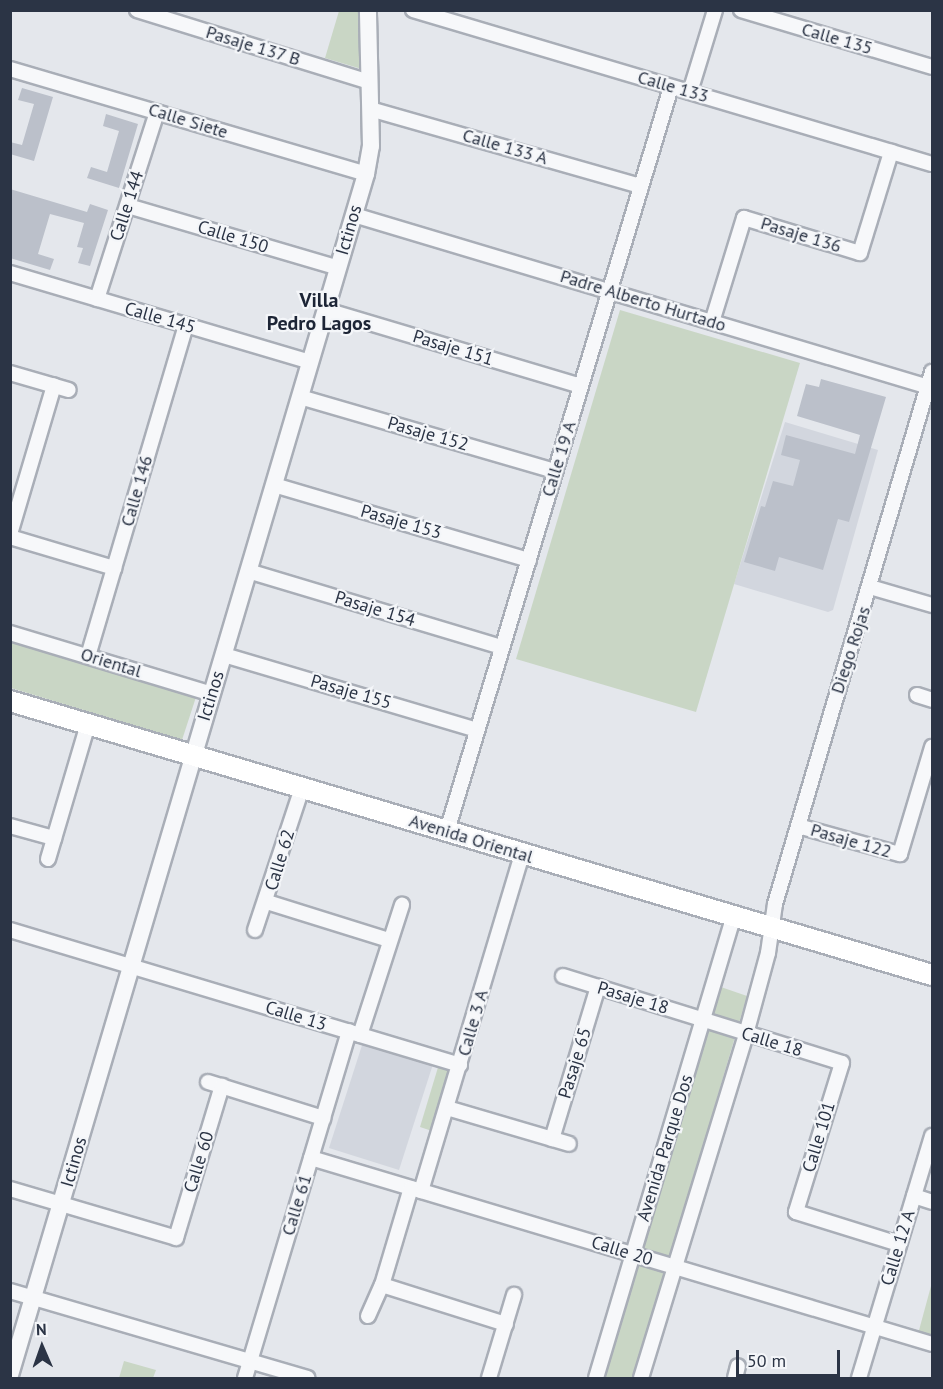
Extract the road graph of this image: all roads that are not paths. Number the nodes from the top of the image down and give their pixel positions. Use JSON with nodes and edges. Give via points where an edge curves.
{"nodes":[{"id":1,"x":137,"y":10,"type":"edge"},
{"id":2,"x":368,"y":10,"type":"edge"},
{"id":3,"x":413,"y":10,"type":"edge"},
{"id":4,"x":715,"y":10,"type":"edge"},
{"id":5,"x":741,"y":10,"type":"edge"},
{"id":6,"x":933,"y":67,"type":"edge"},
{"id":7,"x":10,"y":69,"type":"edge"},
{"id":8,"x":369,"y":82,"type":"junction"},
{"id":9,"x":671,"y":87,"type":"junction"},
{"id":10,"x":690,"y":92,"type":"junction"},
{"id":11,"x":370,"y":109,"type":"junction"},
{"id":12,"x":157,"y":112,"type":"junction"},
{"id":13,"x":891,"y":152,"type":"junction"},
{"id":14,"x":933,"y":164,"type":"edge"},
{"id":15,"x":366,"y":174,"type":"junction"},
{"id":16,"x":641,"y":186,"type":"junction"},
{"id":17,"x":128,"y":206,"type":"junction"},
{"id":18,"x":354,"y":215,"type":"junction"},
{"id":19,"x":338,"y":268,"type":"junction"},
{"id":20,"x":10,"y":273,"type":"edge"},
{"id":21,"x":609,"y":291,"type":"junction"},
{"id":22,"x":98,"y":299,"type":"junction"},
{"id":23,"x":326,"y":310,"type":"junction"},
{"id":24,"x":712,"y":322,"type":"junction"},
{"id":25,"x":186,"y":325,"type":"junction"},
{"id":26,"x":310,"y":362,"type":"junction"},
{"id":27,"x":933,"y":372,"type":"edge"},
{"id":28,"x":10,"y":373,"type":"edge"},
{"id":29,"x":54,"y":386,"type":"junction"},
{"id":30,"x":581,"y":386,"type":"junction"},
{"id":31,"x":930,"y":387,"type":"edge"},
{"id":32,"x":69,"y":390,"type":"dead end"},
{"id":33,"x":300,"y":397,"type":"junction"},
{"id":34,"x":555,"y":471,"type":"junction"},
{"id":35,"x":274,"y":485,"type":"junction"},
{"id":36,"x":10,"y":536,"type":"edge"},
{"id":37,"x":529,"y":560,"type":"junction"},
{"id":38,"x":114,"y":568,"type":"junction"},
{"id":39,"x":248,"y":571,"type":"junction"},
{"id":40,"x":870,"y":587,"type":"junction"},
{"id":41,"x":933,"y":605,"type":"edge"},
{"id":42,"x":10,"y":633,"type":"edge"},
{"id":43,"x":502,"y":647,"type":"junction"},
{"id":44,"x":224,"y":655,"type":"junction"},
{"id":45,"x":88,"y":656,"type":"junction"},
{"id":46,"x":212,"y":694,"type":"junction"},
{"id":47,"x":917,"y":695,"type":"dead end"},
{"id":48,"x":933,"y":700,"type":"edge"},
{"id":49,"x":10,"y":701,"type":"edge"},
{"id":50,"x":88,"y":724,"type":"junction"},
{"id":51,"x":477,"y":730,"type":"junction"},
{"id":52,"x":933,"y":747,"type":"edge"},
{"id":53,"x":194,"y":756,"type":"junction"},
{"id":54,"x":302,"y":788,"type":"junction"},
{"id":55,"x":10,"y":826,"type":"edge"},
{"id":56,"x":798,"y":826,"type":"junction"},
{"id":57,"x":447,"y":831,"type":"junction"},
{"id":58,"x":54,"y":838,"type":"junction"},
{"id":59,"x":522,"y":854,"type":"junction"},
{"id":60,"x":48,"y":859,"type":"dead end"},
{"id":61,"x":267,"y":902,"type":"junction"},
{"id":62,"x":402,"y":905,"type":"dead end"},
{"id":63,"x":733,"y":916,"type":"junction"},
{"id":64,"x":771,"y":928,"type":"junction"},
{"id":65,"x":10,"y":930,"type":"edge"},
{"id":66,"x":255,"y":930,"type":"dead end"},
{"id":67,"x":389,"y":940,"type":"junction"},
{"id":68,"x":131,"y":966,"type":"junction"},
{"id":69,"x":933,"y":975,"type":"edge"},
{"id":70,"x":563,"y":976,"type":"dead end"},
{"id":71,"x":598,"y":987,"type":"junction"},
{"id":72,"x":703,"y":1020,"type":"junction"},
{"id":73,"x":354,"y":1033,"type":"junction"},
{"id":74,"x":746,"y":1034,"type":"junction"},
{"id":75,"x":842,"y":1063,"type":"joint"},
{"id":76,"x":460,"y":1065,"type":"junction"},
{"id":77,"x":208,"y":1082,"type":"dead end"},
{"id":78,"x":222,"y":1086,"type":"junction"},
{"id":79,"x":447,"y":1108,"type":"junction"},
{"id":80,"x":323,"y":1118,"type":"junction"},
{"id":81,"x":933,"y":1136,"type":"edge"},
{"id":82,"x":552,"y":1139,"type":"junction"},
{"id":83,"x":569,"y":1144,"type":"dead end"},
{"id":84,"x":311,"y":1158,"type":"junction"},
{"id":85,"x":10,"y":1189,"type":"edge"},
{"id":86,"x":416,"y":1190,"type":"junction"},
{"id":87,"x":914,"y":1196,"type":"junction"},
{"id":88,"x":933,"y":1202,"type":"edge"},
{"id":89,"x":61,"y":1203,"type":"junction"},
{"id":90,"x":899,"y":1244,"type":"junction"},
{"id":91,"x":633,"y":1255,"type":"junction"},
{"id":92,"x":675,"y":1267,"type":"junction"},
{"id":93,"x":382,"y":1285,"type":"junction"},
{"id":94,"x":10,"y":1291,"type":"edge"},
{"id":95,"x":514,"y":1295,"type":"dead end"},
{"id":96,"x":33,"y":1298,"type":"junction"},
{"id":97,"x":368,"y":1316,"type":"dead end"},
{"id":98,"x":506,"y":1324,"type":"junction"},
{"id":99,"x":874,"y":1327,"type":"junction"},
{"id":100,"x":933,"y":1344,"type":"edge"},
{"id":101,"x":250,"y":1362,"type":"junction"},
{"id":102,"x":10,"y":1375,"type":"edge"},
{"id":103,"x":245,"y":1378,"type":"edge"},
{"id":104,"x":308,"y":1378,"type":"edge"},
{"id":105,"x":489,"y":1378,"type":"edge"},
{"id":106,"x":596,"y":1378,"type":"edge"},
{"id":107,"x":641,"y":1378,"type":"edge"},
{"id":108,"x":859,"y":1378,"type":"edge"}],
"edges":[{"from":1,"to":8,"type":"street","name":"Pasaje 137 B"},
{"from":2,"to":8,"type":"street","name":"Ictinos"},
{"from":3,"to":9,"type":"street","name":"Calle 133"},
{"from":4,"to":10,"type":"street"},
{"from":5,"to":6,"type":"street","name":"Calle 135"},
{"from":7,"to":12,"type":"street","name":"Calle Siete"},
{"from":8,"to":11,"type":"street","name":"Ictinos"},
{"from":9,"to":10,"type":"street","name":"Calle 133"},
{"from":9,"to":16,"type":"street","name":"Calle 19 A"},
{"from":10,"to":13,"type":"street","name":"Calle 133"},
{"from":11,"to":15,"type":"street","name":"Ictinos","via":[[371,146]]},
{"from":11,"to":16,"type":"street","name":"Calle 133 A"},
{"from":12,"to":15,"type":"street","name":"Calle Siete"},
{"from":12,"to":17,"type":"street","name":"Calle 144"},
{"from":13,"to":14,"type":"street","name":"Calle 133"},
{"from":13,"to":24,"type":"street","name":"Pasaje 136","via":[[860,253],[744,218]]},
{"from":15,"to":18,"type":"street","name":"Ictinos"},
{"from":16,"to":21,"type":"street","name":"Calle 19 A"},
{"from":17,"to":19,"type":"street","name":"Calle 150"},
{"from":17,"to":22,"type":"street","name":"Calle 144"},
{"from":18,"to":19,"type":"street","name":"Ictinos"},
{"from":18,"to":21,"type":"street","name":"Padre Alberto Hurtado"},
{"from":19,"to":23,"type":"street","name":"Ictinos"},
{"from":20,"to":22,"type":"street","name":"Calle 145"},
{"from":21,"to":24,"type":"street","name":"Padre Alberto Hurtado"},
{"from":21,"to":30,"type":"street","name":"Calle 19 A"},
{"from":22,"to":25,"type":"street","name":"Calle 145"},
{"from":23,"to":26,"type":"street","name":"Ictinos"},
{"from":23,"to":30,"type":"street","name":"Pasaje 151"},
{"from":24,"to":31,"type":"street","name":"Padre Alberto Hurtado"},
{"from":25,"to":26,"type":"street","name":"Calle 145"},
{"from":25,"to":38,"type":"street","name":"Calle 146"},
{"from":26,"to":33,"type":"street","name":"Ictinos"},
{"from":27,"to":31,"type":"street","name":"Diego Rojas"},
{"from":28,"to":29,"type":"street"},
{"from":29,"to":32,"type":"street"},
{"from":29,"to":36,"type":"street"},
{"from":30,"to":34,"type":"street","name":"Calle 19 A"},
{"from":31,"to":40,"type":"street","name":"Diego Rojas"},
{"from":33,"to":34,"type":"street","name":"Pasaje 152"},
{"from":33,"to":35,"type":"street","name":"Ictinos"},
{"from":34,"to":37,"type":"street","name":"Calle 19 A"},
{"from":35,"to":37,"type":"street","name":"Pasaje 153"},
{"from":35,"to":39,"type":"street","name":"Ictinos"},
{"from":36,"to":38,"type":"street"},
{"from":37,"to":43,"type":"street","name":"Calle 19 A"},
{"from":38,"to":45,"type":"street","name":"Calle 146"},
{"from":39,"to":43,"type":"street","name":"Pasaje 154"},
{"from":39,"to":44,"type":"street","name":"Ictinos"},
{"from":40,"to":41,"type":"street"},
{"from":40,"to":56,"type":"street","name":"Diego Rojas"},
{"from":42,"to":45,"type":"street","name":"Oriental"},
{"from":43,"to":51,"type":"street","name":"Calle 19 A"},
{"from":44,"to":46,"type":"street","name":"Ictinos"},
{"from":44,"to":51,"type":"street","name":"Pasaje 155"},
{"from":45,"to":46,"type":"street","name":"Oriental"},
{"from":46,"to":53,"type":"street","name":"Ictinos"},
{"from":47,"to":48,"type":"street"},
{"from":49,"to":50,"type":"main road","name":"Avenida Oriental"},
{"from":50,"to":53,"type":"main road","name":"Avenida Oriental"},
{"from":50,"to":58,"type":"street"},
{"from":51,"to":57,"type":"street","name":"Calle 19 A"},
{"from":52,"to":56,"type":"street","name":"Pasaje 122","via":[[900,854]]},
{"from":53,"to":54,"type":"main road","name":"Avenida Oriental"},
{"from":53,"to":68,"type":"street","name":"Ictinos"},
{"from":54,"to":57,"type":"main road","name":"Avenida Oriental"},
{"from":54,"to":61,"type":"street","name":"Calle 62"},
{"from":55,"to":58,"type":"street"},
{"from":56,"to":64,"type":"street","name":"Diego Rojas"},
{"from":57,"to":59,"type":"main road","name":"Avenida Oriental"},
{"from":58,"to":60,"type":"street"},
{"from":59,"to":63,"type":"main road","name":"Avenida Oriental"},
{"from":59,"to":76,"type":"street","name":"Calle 3 A"},
{"from":61,"to":66,"type":"street","name":"Calle 62"},
{"from":61,"to":67,"type":"street"},
{"from":62,"to":67,"type":"street","name":"Calle 61"},
{"from":63,"to":64,"type":"main road","name":"Avenida Oriental"},
{"from":63,"to":72,"type":"street","name":"Avenida Parque Dos"},
{"from":64,"to":69,"type":"main road","name":"Avenida Oriental"},
{"from":64,"to":74,"type":"street"},
{"from":65,"to":68,"type":"street","name":"Calle 13"},
{"from":67,"to":73,"type":"street","name":"Calle 61"},
{"from":68,"to":73,"type":"street","name":"Calle 13"},
{"from":68,"to":89,"type":"street","name":"Ictinos"},
{"from":70,"to":71,"type":"street","name":"Pasaje 18"},
{"from":71,"to":72,"type":"street","name":"Pasaje 18"},
{"from":71,"to":82,"type":"street","name":"Pasaje 65"},
{"from":72,"to":74,"type":"street","name":"Calle 18"},
{"from":72,"to":91,"type":"street","name":"Avenida Parque Dos"},
{"from":73,"to":76,"type":"street","name":"Calle 13"},
{"from":73,"to":80,"type":"street","name":"Calle 61"},
{"from":74,"to":75,"type":"street","name":"Calle 18"},
{"from":74,"to":92,"type":"street"},
{"from":75,"to":90,"type":"street","name":"Calle 101","via":[[796,1212]]},
{"from":76,"to":79,"type":"street","name":"Calle 3 A"},
{"from":77,"to":78,"type":"street"},
{"from":78,"to":80,"type":"street"},
{"from":78,"to":89,"type":"street","name":"Calle 60","via":[[176,1238]]},
{"from":79,"to":82,"type":"street"},
{"from":79,"to":86,"type":"street","name":"Calle 3 A"},
{"from":80,"to":84,"type":"street","name":"Calle 61"},
{"from":81,"to":87,"type":"street","name":"Calle 12 A"},
{"from":82,"to":83,"type":"street"},
{"from":84,"to":86,"type":"street","name":"Calle 20"},
{"from":84,"to":101,"type":"street","name":"Calle 61"},
{"from":85,"to":89,"type":"street"},
{"from":86,"to":91,"type":"street","name":"Calle 20"},
{"from":86,"to":93,"type":"street","name":"Calle 3 A"},
{"from":87,"to":88,"type":"street"},
{"from":87,"to":90,"type":"street","name":"Calle 12 A"},
{"from":89,"to":96,"type":"street","name":"Ictinos"},
{"from":90,"to":99,"type":"street","name":"Calle 12 A"},
{"from":91,"to":92,"type":"street","name":"Calle 20"},
{"from":91,"to":106,"type":"street","name":"Avenida Parque Dos"},
{"from":92,"to":99,"type":"street","name":"Calle 20"},
{"from":92,"to":107,"type":"street"},
{"from":93,"to":97,"type":"street","name":"Calle 3 A"},
{"from":93,"to":98,"type":"street"},
{"from":94,"to":96,"type":"street"},
{"from":95,"to":98,"type":"street"},
{"from":96,"to":101,"type":"street"},
{"from":96,"to":102,"type":"street","name":"Ictinos"},
{"from":98,"to":105,"type":"street"},
{"from":99,"to":100,"type":"street","name":"Calle 20"},
{"from":99,"to":108,"type":"street","name":"Calle 12 A"},
{"from":101,"to":103,"type":"street","name":"Calle 61"},
{"from":101,"to":104,"type":"street"}]}
